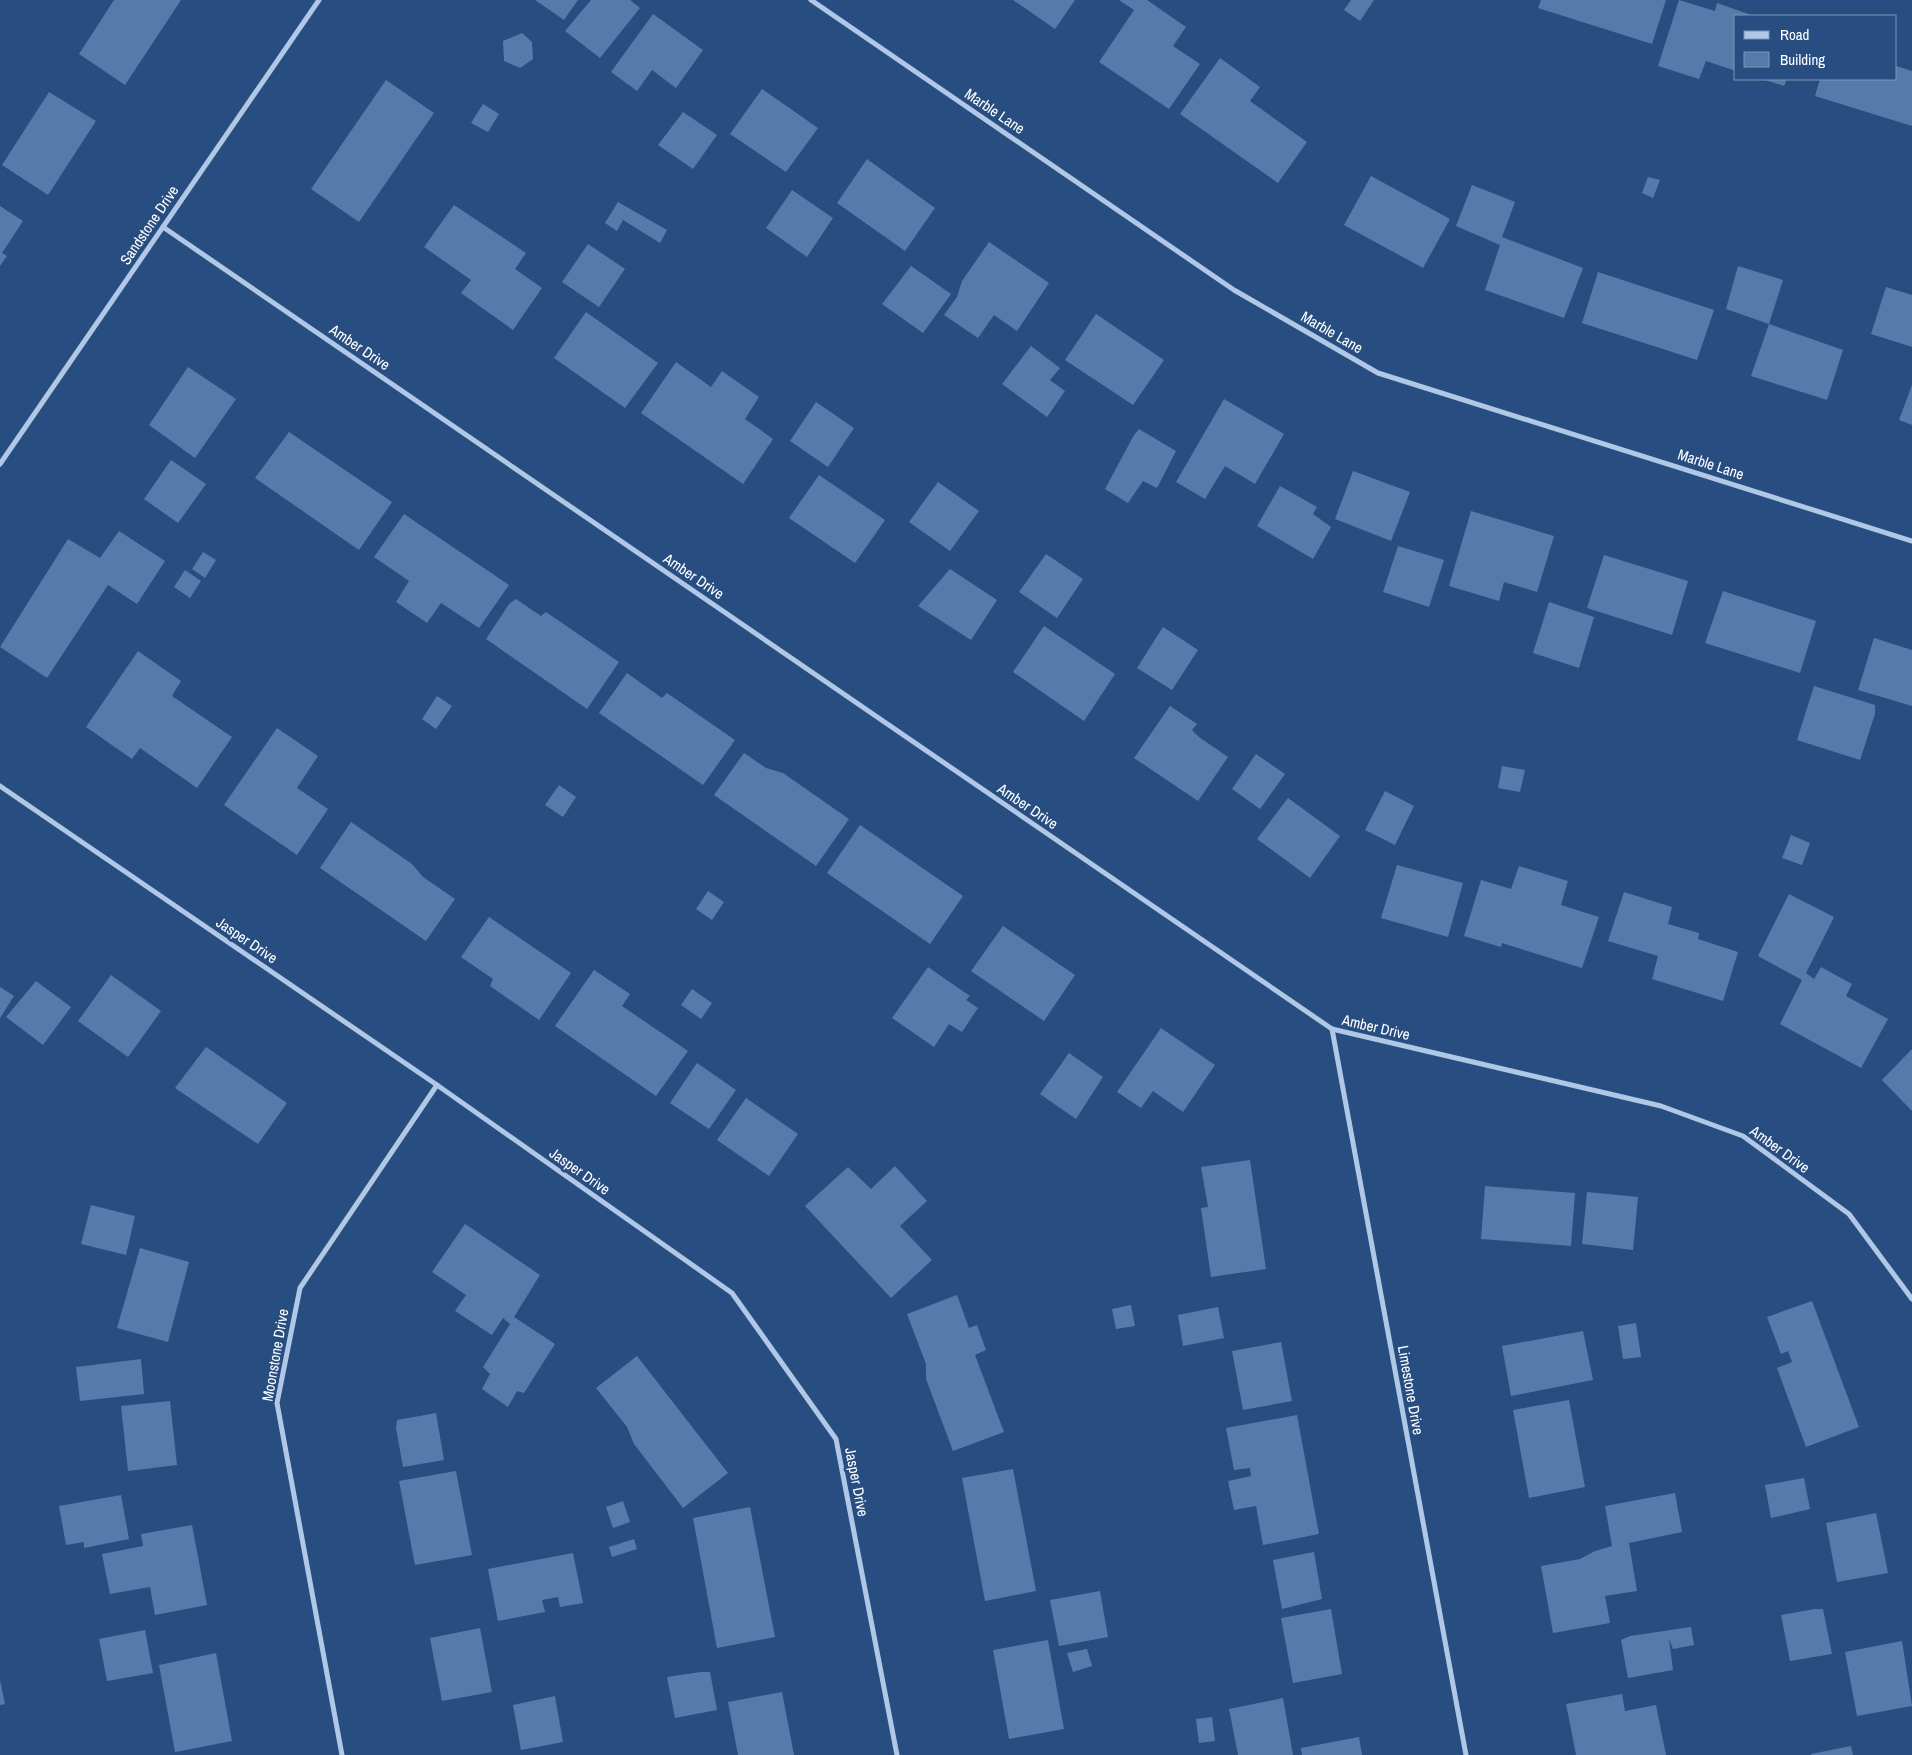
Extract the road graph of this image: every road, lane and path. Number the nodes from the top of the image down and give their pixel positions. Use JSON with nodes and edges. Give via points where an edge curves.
{"nodes":[{"id":1,"x":319,"y":0,"type":"edge"},
{"id":2,"x":811,"y":0,"type":"edge"},
{"id":3,"x":163,"y":227,"type":"junction"},
{"id":4,"x":0,"y":464,"type":"edge"},
{"id":5,"x":1912,"y":541,"type":"edge"},
{"id":6,"x":0,"y":786,"type":"edge"},
{"id":7,"x":1332,"y":1029,"type":"junction"},
{"id":8,"x":437,"y":1086,"type":"junction"},
{"id":9,"x":1912,"y":1299,"type":"edge"},
{"id":10,"x":342,"y":1755,"type":"edge"},
{"id":11,"x":897,"y":1755,"type":"edge"},
{"id":12,"x":1466,"y":1755,"type":"edge"}],
"edges":[{"from":1,"to":3,"type":"street","name":"Sandstone Drive"},
{"from":2,"to":5,"type":"street","name":"Marble Lane","via":[[1234,290],[1378,373]]},
{"from":3,"to":4,"type":"street","name":"Sandstone Drive"},
{"from":3,"to":7,"type":"street","name":"Amber Drive"},
{"from":6,"to":8,"type":"street","name":"Jasper Drive"},
{"from":7,"to":9,"type":"street","name":"Amber Drive","via":[[1661,1106],[1743,1136],[1848,1214]]},
{"from":7,"to":12,"type":"street","name":"Limestone Drive"},
{"from":8,"to":10,"type":"street","name":"Moonstone Drive","via":[[300,1288],[277,1403]]},
{"from":8,"to":11,"type":"street","name":"Jasper Drive","via":[[732,1292],[836,1439]]}]}
